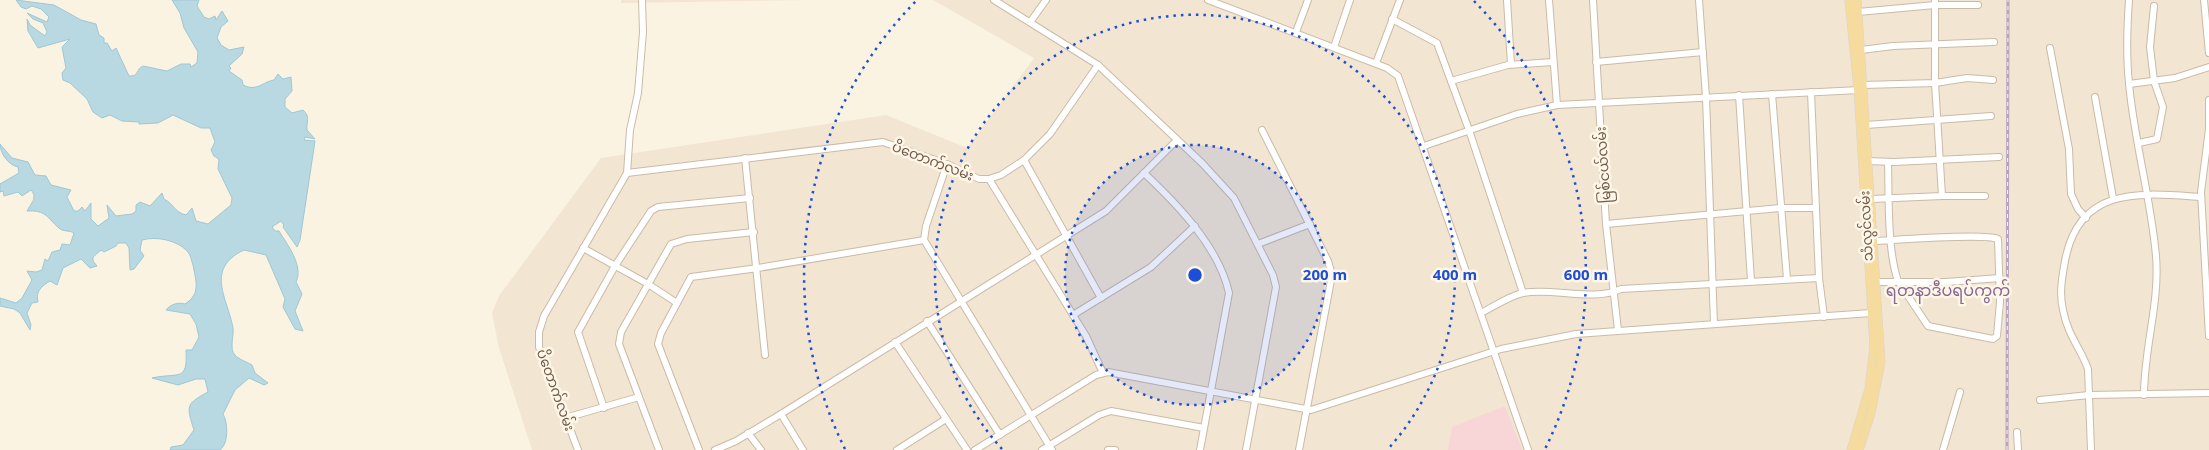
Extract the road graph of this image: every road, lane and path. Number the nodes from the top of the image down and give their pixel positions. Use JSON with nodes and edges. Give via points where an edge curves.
{"nodes":[{"id":1,"x":642,"y":0,"type":"edge"},
{"id":2,"x":994,"y":0,"type":"edge"},
{"id":3,"x":1046,"y":0,"type":"edge"},
{"id":4,"x":1208,"y":0,"type":"edge"},
{"id":5,"x":1308,"y":0,"type":"edge"},
{"id":6,"x":1350,"y":0,"type":"edge"},
{"id":7,"x":1400,"y":0,"type":"edge"},
{"id":8,"x":1507,"y":0,"type":"edge"},
{"id":9,"x":1549,"y":0,"type":"edge"},
{"id":10,"x":1593,"y":0,"type":"edge"},
{"id":11,"x":1700,"y":0,"type":"edge"},
{"id":12,"x":1849,"y":0,"type":"edge"},
{"id":13,"x":1857,"y":0,"type":"edge"},
{"id":14,"x":2129,"y":0,"type":"edge"},
{"id":15,"x":1935,"y":3,"type":"edge"},
{"id":16,"x":2206,"y":3,"type":"edge"},
{"id":17,"x":1978,"y":5,"type":"dead end"},
{"id":18,"x":2154,"y":6,"type":"dead end"},
{"id":19,"x":1858,"y":12,"type":"junction"},
{"id":20,"x":1392,"y":19,"type":"junction"},
{"id":21,"x":1031,"y":21,"type":"junction"},
{"id":22,"x":1296,"y":32,"type":"junction"},
{"id":23,"x":1994,"y":42,"type":"dead end"},
{"id":24,"x":1934,"y":44,"type":"junction"},
{"id":25,"x":1334,"y":47,"type":"junction"},
{"id":26,"x":2050,"y":48,"type":"dead end"},
{"id":27,"x":1861,"y":50,"type":"junction"},
{"id":28,"x":1703,"y":52,"type":"junction"},
{"id":29,"x":2209,"y":53,"type":"edge"},
{"id":30,"x":1553,"y":62,"type":"junction"},
{"id":31,"x":1596,"y":62,"type":"junction"},
{"id":32,"x":1376,"y":64,"type":"junction"},
{"id":33,"x":1511,"y":64,"type":"junction"},
{"id":34,"x":1098,"y":65,"type":"junction"},
{"id":35,"x":2209,"y":67,"type":"edge"},
{"id":36,"x":1993,"y":80,"type":"dead end"},
{"id":37,"x":1451,"y":81,"type":"junction"},
{"id":38,"x":2154,"y":81,"type":"junction"},
{"id":39,"x":1935,"y":83,"type":"junction"},
{"id":40,"x":2129,"y":84,"type":"junction"},
{"id":41,"x":1862,"y":88,"type":"junction"},
{"id":42,"x":1811,"y":92,"type":"junction"},
{"id":43,"x":1772,"y":94,"type":"junction"},
{"id":44,"x":1739,"y":95,"type":"junction"},
{"id":45,"x":1706,"y":97,"type":"junction"},
{"id":46,"x":2095,"y":97,"type":"dead end"},
{"id":47,"x":2209,"y":101,"type":"edge"},
{"id":48,"x":1599,"y":103,"type":"junction"},
{"id":49,"x":1557,"y":105,"type":"junction"},
{"id":50,"x":1991,"y":116,"type":"dead end"},
{"id":51,"x":1937,"y":122,"type":"junction"},
{"id":52,"x":2209,"y":123,"type":"edge"},
{"id":53,"x":1866,"y":126,"type":"junction"},
{"id":54,"x":1262,"y":130,"type":"dead end"},
{"id":55,"x":1469,"y":130,"type":"junction"},
{"id":56,"x":1177,"y":140,"type":"junction"},
{"id":57,"x":2139,"y":143,"type":"junction"},
{"id":58,"x":1424,"y":146,"type":"junction"},
{"id":59,"x":745,"y":158,"type":"junction"},
{"id":60,"x":1999,"y":158,"type":"dead end"},
{"id":61,"x":1939,"y":159,"type":"junction"},
{"id":62,"x":1024,"y":160,"type":"junction"},
{"id":63,"x":1868,"y":161,"type":"junction"},
{"id":64,"x":1888,"y":162,"type":"junction"},
{"id":65,"x":947,"y":164,"type":"junction"},
{"id":66,"x":627,"y":173,"type":"junction"},
{"id":67,"x":1144,"y":173,"type":"junction"},
{"id":68,"x":988,"y":179,"type":"junction"},
{"id":69,"x":2148,"y":193,"type":"junction"},
{"id":70,"x":1942,"y":196,"type":"junction"},
{"id":71,"x":1985,"y":196,"type":"dead end"},
{"id":72,"x":750,"y":198,"type":"junction"},
{"id":73,"x":1890,"y":198,"type":"junction"},
{"id":74,"x":2113,"y":198,"type":"junction"},
{"id":75,"x":2201,"y":198,"type":"junction"},
{"id":76,"x":1872,"y":199,"type":"junction"},
{"id":77,"x":1781,"y":208,"type":"junction"},
{"id":78,"x":1816,"y":208,"type":"junction"},
{"id":79,"x":2205,"y":208,"type":"edge"},
{"id":80,"x":1745,"y":212,"type":"junction"},
{"id":81,"x":1710,"y":214,"type":"junction"},
{"id":82,"x":2086,"y":218,"type":"junction"},
{"id":83,"x":1310,"y":224,"type":"junction"},
{"id":84,"x":1606,"y":224,"type":"junction"},
{"id":85,"x":1195,"y":226,"type":"junction"},
{"id":86,"x":754,"y":232,"type":"junction"},
{"id":87,"x":1066,"y":236,"type":"junction"},
{"id":88,"x":924,"y":240,"type":"junction"},
{"id":89,"x":1892,"y":240,"type":"junction"},
{"id":90,"x":1874,"y":241,"type":"junction"},
{"id":91,"x":1258,"y":244,"type":"junction"},
{"id":92,"x":583,"y":248,"type":"junction"},
{"id":93,"x":1035,"y":254,"type":"junction"},
{"id":94,"x":615,"y":266,"type":"junction"},
{"id":95,"x":758,"y":268,"type":"junction"},
{"id":96,"x":1819,"y":278,"type":"junction"},
{"id":97,"x":2000,"y":278,"type":"junction"},
{"id":98,"x":1787,"y":279,"type":"junction"},
{"id":99,"x":1751,"y":281,"type":"junction"},
{"id":100,"x":1898,"y":281,"type":"junction"},
{"id":101,"x":1876,"y":282,"type":"junction"},
{"id":102,"x":648,"y":284,"type":"junction"},
{"id":103,"x":1713,"y":284,"type":"junction"},
{"id":104,"x":1615,"y":291,"type":"junction"},
{"id":105,"x":1523,"y":293,"type":"junction"},
{"id":106,"x":1101,"y":298,"type":"junction"},
{"id":107,"x":962,"y":300,"type":"junction"},
{"id":108,"x":677,"y":304,"type":"junction"},
{"id":109,"x":1480,"y":313,"type":"junction"},
{"id":110,"x":1871,"y":313,"type":"junction"},
{"id":111,"x":1073,"y":315,"type":"junction"},
{"id":112,"x":1824,"y":316,"type":"junction"},
{"id":113,"x":927,"y":321,"type":"junction"},
{"id":114,"x":1714,"y":324,"type":"junction"},
{"id":115,"x":1618,"y":330,"type":"junction"},
{"id":116,"x":2209,"y":336,"type":"edge"},
{"id":117,"x":895,"y":342,"type":"junction"},
{"id":118,"x":1494,"y":352,"type":"junction"},
{"id":119,"x":766,"y":355,"type":"dead end"},
{"id":120,"x":1103,"y":373,"type":"junction"},
{"id":121,"x":1211,"y":391,"type":"junction"},
{"id":122,"x":1960,"y":392,"type":"dead end"},
{"id":123,"x":2209,"y":393,"type":"edge"},
{"id":124,"x":2089,"y":395,"type":"junction"},
{"id":125,"x":2144,"y":395,"type":"junction"},
{"id":126,"x":639,"y":397,"type":"junction"},
{"id":127,"x":1256,"y":400,"type":"junction"},
{"id":128,"x":2040,"y":400,"type":"dead end"},
{"id":129,"x":604,"y":408,"type":"junction"},
{"id":130,"x":1306,"y":409,"type":"junction"},
{"id":131,"x":1867,"y":412,"type":"junction"},
{"id":132,"x":781,"y":414,"type":"junction"},
{"id":133,"x":1031,"y":415,"type":"junction"},
{"id":134,"x":565,"y":418,"type":"junction"},
{"id":135,"x":946,"y":419,"type":"junction"},
{"id":136,"x":1204,"y":428,"type":"junction"},
{"id":137,"x":2017,"y":432,"type":"dead end"},
{"id":138,"x":748,"y":434,"type":"junction"},
{"id":139,"x":1000,"y":435,"type":"junction"},
{"id":140,"x":1051,"y":448,"type":"edge"},
{"id":141,"x":578,"y":450,"type":"edge"},
{"id":142,"x":659,"y":450,"type":"edge"},
{"id":143,"x":699,"y":450,"type":"edge"},
{"id":144,"x":714,"y":450,"type":"edge"},
{"id":145,"x":761,"y":450,"type":"edge"},
{"id":146,"x":803,"y":450,"type":"edge"},
{"id":147,"x":897,"y":450,"type":"edge"},
{"id":148,"x":967,"y":450,"type":"edge"},
{"id":149,"x":975,"y":450,"type":"edge"},
{"id":150,"x":1042,"y":450,"type":"edge"},
{"id":151,"x":1108,"y":450,"type":"edge"},
{"id":152,"x":1115,"y":450,"type":"edge"},
{"id":153,"x":1200,"y":450,"type":"edge"},
{"id":154,"x":1246,"y":450,"type":"edge"},
{"id":155,"x":1299,"y":450,"type":"edge"},
{"id":156,"x":1528,"y":450,"type":"edge"},
{"id":157,"x":1851,"y":450,"type":"edge"},
{"id":158,"x":1859,"y":450,"type":"edge"},
{"id":159,"x":1944,"y":450,"type":"edge"},
{"id":160,"x":2018,"y":450,"type":"edge"},
{"id":161,"x":2091,"y":450,"type":"edge"}],
"edges":[{"from":1,"to":66,"type":"street","name":"ပိတောက်လမ်း","via":[[638,93],[630,130]]},
{"from":2,"to":21,"type":"street"},
{"from":3,"to":21,"type":"street"},
{"from":4,"to":22,"type":"street"},
{"from":5,"to":22,"type":"street"},
{"from":6,"to":25,"type":"street"},
{"from":7,"to":20,"type":"street"},
{"from":8,"to":33,"type":"street"},
{"from":9,"to":30,"type":"street"},
{"from":10,"to":31,"type":"street","name":"မြစ်ငယ်လမ်း"},
{"from":11,"to":28,"type":"street"},
{"from":12,"to":41,"type":"main road","name":"သံလွင်လမ်း"},
{"from":13,"to":19,"type":"main road","name":"သံလွင်လမ်း"},
{"from":14,"to":40,"type":"street"},
{"from":15,"to":17,"type":"street"},
{"from":15,"to":19,"type":"street"},
{"from":15,"to":24,"type":"street"},
{"from":16,"to":29,"type":"street"},
{"from":18,"to":38,"type":"street","via":[[2150,47]]},
{"from":19,"to":27,"type":"main road","name":"သံလွင်လမ်း"},
{"from":20,"to":32,"type":"street"},
{"from":20,"to":37,"type":"street","via":[[1437,44]]},
{"from":21,"to":34,"type":"street"},
{"from":22,"to":25,"type":"street"},
{"from":23,"to":24,"type":"street"},
{"from":24,"to":27,"type":"street"},
{"from":24,"to":39,"type":"street"},
{"from":25,"to":32,"type":"street"},
{"from":26,"to":82,"type":"street","via":[[2069,150],[2071,194]]},
{"from":27,"to":41,"type":"main road","name":"သံလွင်လမ်း"},
{"from":28,"to":31,"type":"street"},
{"from":28,"to":45,"type":"street"},
{"from":30,"to":33,"type":"street"},
{"from":30,"to":49,"type":"street"},
{"from":31,"to":48,"type":"street","name":"မြစ်ငယ်လမ်း"},
{"from":32,"to":58,"type":"street","via":[[1398,76]]},
{"from":33,"to":37,"type":"street"},
{"from":34,"to":56,"type":"street"},
{"from":34,"to":62,"type":"street","name":"ပိတောက်လမ်း","via":[[1050,134]]},
{"from":35,"to":38,"type":"street"},
{"from":36,"to":39,"type":"street","via":[[1967,78]]},
{"from":37,"to":55,"type":"street"},
{"from":38,"to":40,"type":"street"},
{"from":38,"to":57,"type":"street","via":[[2163,107],[2160,129],[2157,139]]},
{"from":39,"to":41,"type":"street"},
{"from":39,"to":51,"type":"street"},
{"from":40,"to":57,"type":"street"},
{"from":41,"to":42,"type":"street"},
{"from":41,"to":53,"type":"main road","name":"သံလွင်လမ်း"},
{"from":41,"to":110,"type":"main road","name":"သံလွင်လမ်း"},
{"from":42,"to":43,"type":"street"},
{"from":42,"to":78,"type":"street"},
{"from":43,"to":44,"type":"street"},
{"from":43,"to":77,"type":"street"},
{"from":44,"to":45,"type":"street"},
{"from":44,"to":80,"type":"street"},
{"from":45,"to":48,"type":"street"},
{"from":45,"to":81,"type":"street"},
{"from":46,"to":74,"type":"street"},
{"from":47,"to":52,"type":"street"},
{"from":48,"to":49,"type":"street"},
{"from":48,"to":84,"type":"street","name":"မြစ်ငယ်လမ်း"},
{"from":49,"to":55,"type":"street"},
{"from":50,"to":51,"type":"street"},
{"from":51,"to":53,"type":"street"},
{"from":51,"to":61,"type":"street"},
{"from":52,"to":75,"type":"street"},
{"from":53,"to":63,"type":"main road","name":"သံလွင်လမ်း"},
{"from":54,"to":83,"type":"street"},
{"from":55,"to":58,"type":"street"},
{"from":55,"to":105,"type":"street"},
{"from":56,"to":67,"type":"street"},
{"from":56,"to":91,"type":"street","via":[[1234,198]]},
{"from":57,"to":69,"type":"street"},
{"from":58,"to":109,"type":"street"},
{"from":59,"to":65,"type":"street","name":"ပိတောက်လမ်း","via":[[883,142]]},
{"from":59,"to":66,"type":"street","name":"ပိတောက်လမ်း"},
{"from":59,"to":72,"type":"street"},
{"from":60,"to":61,"type":"street"},
{"from":61,"to":64,"type":"street"},
{"from":61,"to":70,"type":"street"},
{"from":62,"to":68,"type":"street","name":"ပိတောက်လမ်း","via":[[1001,175]]},
{"from":62,"to":87,"type":"street"},
{"from":63,"to":64,"type":"street"},
{"from":63,"to":76,"type":"main road","name":"သံလွင်လမ်း"},
{"from":64,"to":73,"type":"street"},
{"from":65,"to":68,"type":"street","name":"ပိတောက်လမ်း","via":[[979,179]]},
{"from":65,"to":88,"type":"street"},
{"from":66,"to":92,"type":"street","name":"ပိတောက်လမ်း"},
{"from":67,"to":85,"type":"street"},
{"from":67,"to":87,"type":"street","via":[[1106,211]]},
{"from":68,"to":93,"type":"street"},
{"from":69,"to":74,"type":"street"},
{"from":69,"to":75,"type":"street"},
{"from":69,"to":125,"type":"street","via":[[2158,278]]},
{"from":70,"to":71,"type":"street"},
{"from":70,"to":73,"type":"street"},
{"from":72,"to":86,"type":"street"},
{"from":72,"to":94,"type":"street","via":[[658,207],[651,211]]},
{"from":73,"to":76,"type":"street"},
{"from":73,"to":89,"type":"street"},
{"from":74,"to":82,"type":"street"},
{"from":75,"to":79,"type":"street"},
{"from":76,"to":90,"type":"main road","name":"သံလွင်လမ်း"},
{"from":77,"to":78,"type":"street"},
{"from":77,"to":80,"type":"street"},
{"from":77,"to":98,"type":"street"},
{"from":78,"to":96,"type":"street"},
{"from":79,"to":116,"type":"street"},
{"from":80,"to":81,"type":"street"},
{"from":80,"to":99,"type":"street"},
{"from":81,"to":84,"type":"street"},
{"from":81,"to":103,"type":"street"},
{"from":82,"to":124,"type":"street","via":[[2077,226],[2068,246],[2060,290],[2069,335],[2088,370]]},
{"from":83,"to":91,"type":"street"},
{"from":83,"to":130,"type":"street","via":[[1332,275]]},
{"from":84,"to":104,"type":"street","name":"မြစ်ငယ်လမ်း"},
{"from":85,"to":106,"type":"street","via":[[1151,267]]},
{"from":85,"to":121,"type":"street","via":[[1226,279],[1229,293]]},
{"from":86,"to":95,"type":"street"},
{"from":86,"to":102,"type":"street","via":[[687,239],[671,244]]},
{"from":87,"to":93,"type":"street"},
{"from":87,"to":106,"type":"street"},
{"from":88,"to":95,"type":"street"},
{"from":88,"to":107,"type":"street"},
{"from":89,"to":90,"type":"street"},
{"from":89,"to":97,"type":"street","via":[[1993,237],[1998,239]]},
{"from":89,"to":100,"type":"street"},
{"from":90,"to":101,"type":"main road","name":"သံလွင်လမ်း"},
{"from":91,"to":127,"type":"street","via":[[1276,287]]},
{"from":92,"to":94,"type":"street"},
{"from":92,"to":134,"type":"street","name":"ပိတောက်လမ်း","via":[[544,316],[539,332],[539,347]]},
{"from":93,"to":107,"type":"street"},
{"from":93,"to":111,"type":"street"},
{"from":94,"to":102,"type":"street"},
{"from":94,"to":129,"type":"street","via":[[578,332]]},
{"from":95,"to":108,"type":"street","via":[[691,278]]},
{"from":95,"to":119,"type":"street"},
{"from":96,"to":98,"type":"street"},
{"from":96,"to":112,"type":"street"},
{"from":97,"to":100,"type":"street"},
{"from":97,"to":100,"type":"street","via":[[1997,336],[1993,339],[1928,326]]},
{"from":98,"to":99,"type":"street"},
{"from":99,"to":103,"type":"street"},
{"from":100,"to":101,"type":"street"},
{"from":101,"to":131,"type":"main road","name":"သံလွင်လမ်း","via":[[1881,362]]},
{"from":102,"to":108,"type":"street"},
{"from":102,"to":126,"type":"street","via":[[622,332],[619,344]]},
{"from":103,"to":104,"type":"street"},
{"from":103,"to":114,"type":"street"},
{"from":104,"to":105,"type":"street"},
{"from":104,"to":115,"type":"street","name":"မြစ်ငယ်လမ်း"},
{"from":105,"to":109,"type":"street"},
{"from":106,"to":111,"type":"street"},
{"from":107,"to":113,"type":"street"},
{"from":107,"to":133,"type":"street"},
{"from":108,"to":143,"type":"street","via":[[658,344]]},
{"from":109,"to":118,"type":"street"},
{"from":110,"to":112,"type":"street"},
{"from":110,"to":131,"type":"main road","name":"သံလွင်လမ်း","via":[[1874,359]]},
{"from":111,"to":120,"type":"street"},
{"from":112,"to":114,"type":"street"},
{"from":113,"to":117,"type":"street"},
{"from":113,"to":139,"type":"street"},
{"from":114,"to":115,"type":"street"},
{"from":115,"to":118,"type":"street","via":[[1576,334]]},
{"from":117,"to":132,"type":"street"},
{"from":117,"to":135,"type":"street"},
{"from":118,"to":130,"type":"street"},
{"from":118,"to":156,"type":"street"},
{"from":120,"to":121,"type":"street"},
{"from":120,"to":133,"type":"street"},
{"from":121,"to":127,"type":"street"},
{"from":121,"to":136,"type":"street"},
{"from":122,"to":159,"type":"street"},
{"from":123,"to":125,"type":"street"},
{"from":124,"to":125,"type":"street"},
{"from":124,"to":128,"type":"street"},
{"from":124,"to":161,"type":"street"},
{"from":126,"to":129,"type":"street"},
{"from":126,"to":142,"type":"street"},
{"from":127,"to":130,"type":"street"},
{"from":127,"to":154,"type":"street"},
{"from":129,"to":134,"type":"street"},
{"from":130,"to":155,"type":"street"},
{"from":131,"to":157,"type":"main road","name":"သံလွင်လမ်း"},
{"from":131,"to":158,"type":"main road","name":"သံလွင်လမ်း"},
{"from":132,"to":138,"type":"street"},
{"from":132,"to":146,"type":"street"},
{"from":133,"to":139,"type":"street"},
{"from":133,"to":140,"type":"street"},
{"from":134,"to":141,"type":"street","name":"ပိတောက်လမ်း"},
{"from":135,"to":147,"type":"street"},
{"from":135,"to":148,"type":"street"},
{"from":136,"to":140,"type":"street","via":[[1110,411]]},
{"from":136,"to":153,"type":"street"},
{"from":137,"to":160,"type":"street"},
{"from":138,"to":144,"type":"street"},
{"from":138,"to":145,"type":"street"},
{"from":139,"to":149,"type":"street"},
{"from":140,"to":150,"type":"street"},
{"from":151,"to":152,"type":"street"}]}
